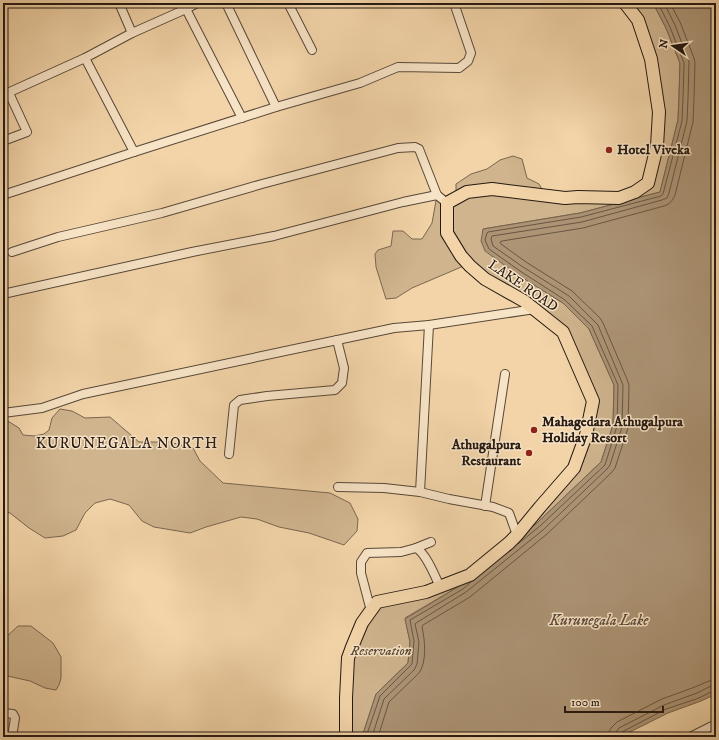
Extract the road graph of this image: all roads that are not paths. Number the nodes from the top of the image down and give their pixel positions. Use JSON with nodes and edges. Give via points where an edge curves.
{"nodes":[{"id":1,"x":119,"y":3,"type":"edge"},
{"id":2,"x":197,"y":3,"type":"edge"},
{"id":3,"x":226,"y":3,"type":"edge"},
{"id":4,"x":288,"y":3,"type":"edge"},
{"id":5,"x":454,"y":3,"type":"edge"},
{"id":6,"x":625,"y":3,"type":"edge"},
{"id":7,"x":186,"y":9,"type":"junction"},
{"id":8,"x":132,"y":33,"type":"junction"},
{"id":9,"x":312,"y":50,"type":"dead end"},
{"id":10,"x":85,"y":58,"type":"junction"},
{"id":11,"x":6,"y":94,"type":"edge"},
{"id":12,"x":276,"y":107,"type":"junction"},
{"id":13,"x":242,"y":118,"type":"junction"},
{"id":14,"x":3,"y":141,"type":"edge"},
{"id":15,"x":134,"y":152,"type":"junction"},
{"id":16,"x":3,"y":194,"type":"edge"},
{"id":17,"x":437,"y":195,"type":"junction"},
{"id":18,"x":447,"y":203,"type":"junction"},
{"id":19,"x":12,"y":252,"type":"dead end"},
{"id":20,"x":3,"y":294,"type":"edge"},
{"id":21,"x":535,"y":309,"type":"junction"},
{"id":22,"x":429,"y":326,"type":"junction"},
{"id":23,"x":337,"y":340,"type":"junction"},
{"id":24,"x":505,"y":374,"type":"dead end"},
{"id":25,"x":3,"y":413,"type":"edge"},
{"id":26,"x":229,"y":454,"type":"dead end"},
{"id":27,"x":338,"y":487,"type":"dead end"},
{"id":28,"x":420,"y":492,"type":"junction"},
{"id":29,"x":485,"y":506,"type":"junction"},
{"id":30,"x":518,"y":535,"type":"junction"},
{"id":31,"x":431,"y":542,"type":"dead end"},
{"id":32,"x":416,"y":548,"type":"junction"},
{"id":33,"x":440,"y":587,"type":"junction"},
{"id":34,"x":371,"y":611,"type":"junction"},
{"id":35,"x":3,"y":713,"type":"edge"},
{"id":36,"x":716,"y":724,"type":"edge"},
{"id":37,"x":12,"y":737,"type":"edge"},
{"id":38,"x":346,"y":737,"type":"edge"},
{"id":39,"x":690,"y":737,"type":"edge"}],
"edges":[{"from":1,"to":8,"type":"street"},
{"from":2,"to":7,"type":"street"},
{"from":3,"to":12,"type":"street"},
{"from":4,"to":9,"type":"street"},
{"from":5,"to":12,"type":"street","via":[[471,54],[468,61],[459,68],[398,67],[360,83]]},
{"from":6,"to":18,"type":"main road","via":[[638,20],[651,59],[659,112],[656,146],[648,183],[619,198],[565,198],[492,189],[467,192]]},
{"from":7,"to":8,"type":"street"},
{"from":7,"to":13,"type":"street"},
{"from":8,"to":10,"type":"street"},
{"from":10,"to":11,"type":"street"},
{"from":10,"to":15,"type":"street"},
{"from":11,"to":14,"type":"street","via":[[27,132]]},
{"from":12,"to":13,"type":"street"},
{"from":13,"to":15,"type":"street"},
{"from":15,"to":16,"type":"street"},
{"from":17,"to":18,"type":"street"},
{"from":17,"to":19,"type":"street","via":[[419,149],[415,146],[398,148],[162,213],[58,237]]},
{"from":17,"to":20,"type":"street","via":[[274,236]]},
{"from":18,"to":21,"type":"main road","name":"LAKE ROAD","via":[[447,233],[461,256],[485,279]]},
{"from":21,"to":22,"type":"street"},
{"from":21,"to":30,"type":"main road","name":"LAKE ROAD","via":[[563,332],[593,401],[586,435],[574,468]]},
{"from":22,"to":23,"type":"street","via":[[394,328]]},
{"from":22,"to":28,"type":"street"},
{"from":23,"to":25,"type":"street","via":[[83,394],[42,408]]},
{"from":23,"to":26,"type":"street","via":[[344,368],[342,383],[335,390],[240,400],[234,405]]},
{"from":24,"to":29,"type":"street"},
{"from":27,"to":28,"type":"street"},
{"from":28,"to":29,"type":"street"},
{"from":29,"to":30,"type":"street","via":[[509,514]]},
{"from":30,"to":33,"type":"main road","name":"LAKE ROAD","via":[[470,575]]},
{"from":31,"to":32,"type":"street"},
{"from":32,"to":33,"type":"street","via":[[420,550],[433,571]]},
{"from":32,"to":34,"type":"street","via":[[400,552],[367,553],[361,562],[361,573]]},
{"from":33,"to":34,"type":"main road","name":"LAKE ROAD","via":[[377,602]]},
{"from":34,"to":38,"type":"main road","name":"LAKE ROAD","via":[[362,623],[348,658]]},
{"from":35,"to":37,"type":"street","via":[[13,714],[15,718]]},
{"from":36,"to":39,"type":"street"}]}
